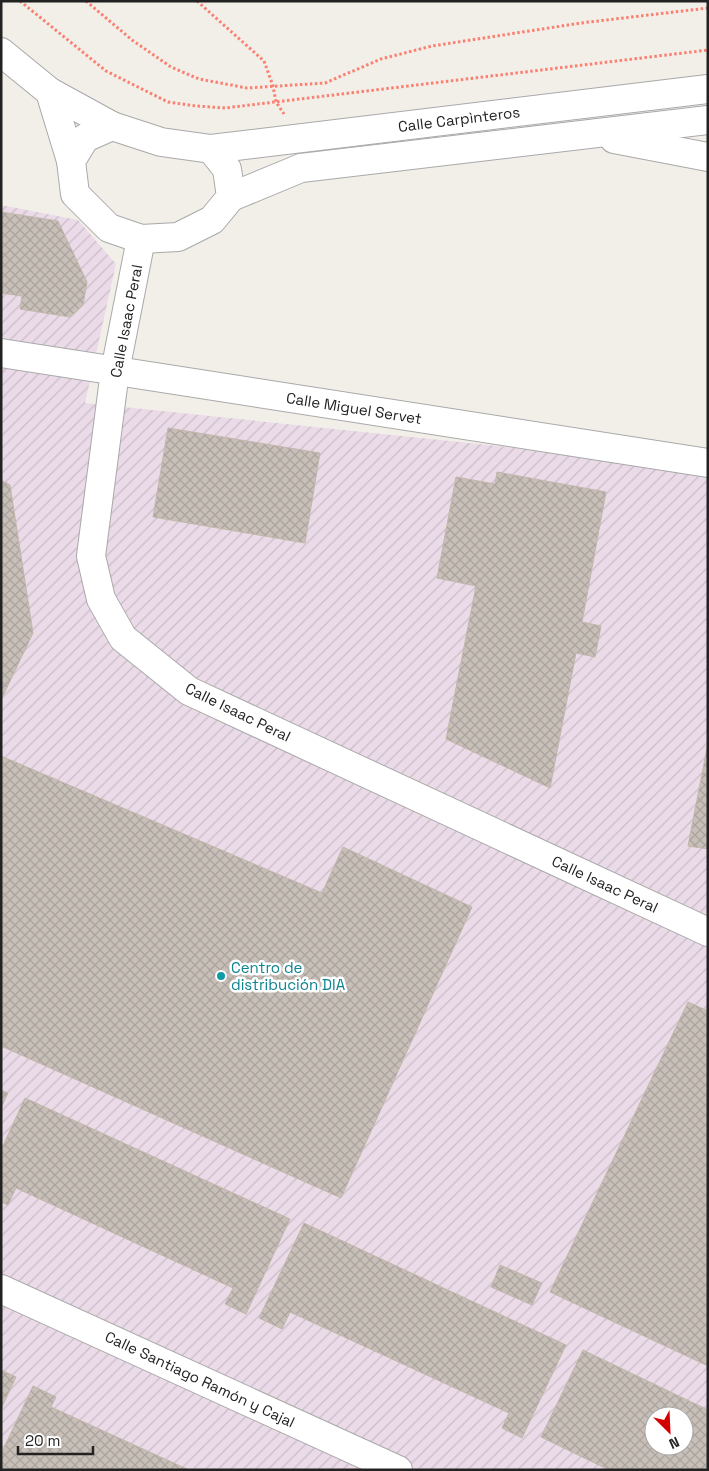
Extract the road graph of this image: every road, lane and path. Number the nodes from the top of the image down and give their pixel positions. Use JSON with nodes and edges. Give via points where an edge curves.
{"nodes":[{"id":1,"x":20,"y":1,"type":"edge"},
{"id":2,"x":86,"y":1,"type":"edge"},
{"id":3,"x":197,"y":1,"type":"edge"},
{"id":4,"x":708,"y":8,"type":"edge"},
{"id":5,"x":708,"y":50,"type":"edge"},
{"id":6,"x":1,"y":52,"type":"edge"},
{"id":7,"x":273,"y":86,"type":"junction"},
{"id":8,"x":708,"y":89,"type":"edge"},
{"id":9,"x":50,"y":92,"type":"junction"},
{"id":10,"x":276,"y":102,"type":"junction"},
{"id":11,"x":708,"y":120,"type":"edge"},
{"id":12,"x":112,"y":126,"type":"junction"},
{"id":13,"x":591,"y":134,"type":"junction"},
{"id":14,"x":298,"y":138,"type":"junction"},
{"id":15,"x":211,"y":149,"type":"junction"},
{"id":16,"x":708,"y":157,"type":"edge"},
{"id":17,"x":71,"y":161,"type":"junction"},
{"id":18,"x":230,"y":197,"type":"junction"},
{"id":19,"x":141,"y":239,"type":"junction"},
{"id":20,"x":1,"y":353,"type":"edge"},
{"id":21,"x":115,"y":371,"type":"junction"},
{"id":22,"x":708,"y":463,"type":"edge"},
{"id":23,"x":708,"y":932,"type":"edge"},
{"id":24,"x":1,"y":1288,"type":"edge"},
{"id":25,"x":398,"y":1470,"type":"edge"}],
"edges":[{"from":1,"to":10,"type":"path","via":[[106,71],[168,102],[225,108]]},
{"from":2,"to":7,"type":"path","via":[[132,40],[171,67],[208,81],[247,88]]},
{"from":3,"to":7,"type":"path","via":[[264,61]]},
{"from":4,"to":7,"type":"path","via":[[432,46],[381,59],[325,83]]},
{"from":5,"to":10,"type":"path"},
{"from":6,"to":9,"type":"street"},
{"from":7,"to":10,"type":"path"},
{"from":8,"to":14,"type":"street","name":"Calle Carpìnteros"},
{"from":9,"to":12,"type":"street"},
{"from":9,"to":17,"type":"street"},
{"from":10,"to":14,"type":"path"},
{"from":11,"to":13,"type":"street","name":"Calle Carpìnteros"},
{"from":12,"to":15,"type":"street","via":[[161,142]]},
{"from":12,"to":17,"type":"street","via":[[85,138]]},
{"from":13,"to":16,"type":"street"},
{"from":13,"to":18,"type":"street","name":"Calle Carpìnteros","via":[[301,168]]},
{"from":14,"to":15,"type":"street","name":"Calle Carpìnteros"},
{"from":15,"to":18,"type":"street","via":[[227,169]]},
{"from":17,"to":19,"type":"street","via":[[76,194],[109,228]]},
{"from":18,"to":19,"type":"street","via":[[212,220],[178,237]]},
{"from":19,"to":21,"type":"street","name":"Calle Isaac Peral"},
{"from":20,"to":21,"type":"street","name":"Calle Miguel Servet"},
{"from":21,"to":22,"type":"street","name":"Calle Miguel Servet"},
{"from":21,"to":23,"type":"street","name":"Calle Isaac Peral","via":[[91,556],[101,599],[123,638],[189,691]]},
{"from":24,"to":25,"type":"street","name":"Calle Santiago Ramón y Cajal"}]}
